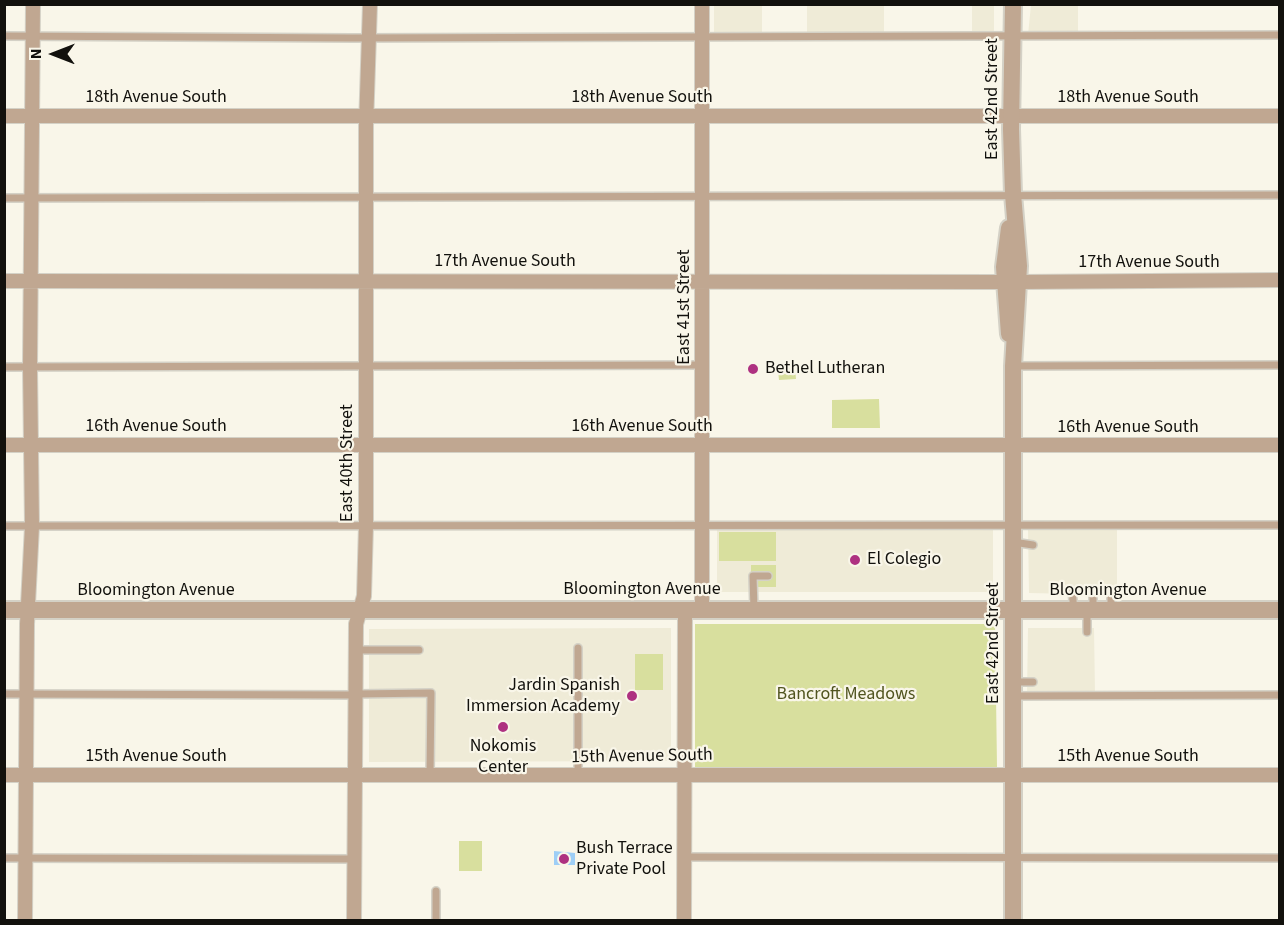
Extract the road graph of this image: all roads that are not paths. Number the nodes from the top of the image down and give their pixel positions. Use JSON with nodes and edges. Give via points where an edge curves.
{"nodes":[{"id":1,"x":33,"y":4,"type":"edge"},
{"id":2,"x":370,"y":4,"type":"edge"},
{"id":3,"x":702,"y":4,"type":"edge"},
{"id":4,"x":1013,"y":4,"type":"edge"},
{"id":5,"x":1280,"y":35,"type":"edge"},
{"id":6,"x":4,"y":36,"type":"edge"},
{"id":7,"x":33,"y":36,"type":"junction"},
{"id":8,"x":702,"y":36,"type":"junction"},
{"id":9,"x":1013,"y":36,"type":"junction"},
{"id":10,"x":367,"y":38,"type":"junction"},
{"id":11,"x":1011,"y":115,"type":"junction"},
{"id":12,"x":4,"y":116,"type":"edge"},
{"id":13,"x":32,"y":116,"type":"junction"},
{"id":14,"x":701,"y":116,"type":"junction"},
{"id":15,"x":1280,"y":116,"type":"edge"},
{"id":16,"x":367,"y":117,"type":"junction"},
{"id":17,"x":1013,"y":194,"type":"junction"},
{"id":18,"x":1280,"y":195,"type":"edge"},
{"id":19,"x":366,"y":196,"type":"junction"},
{"id":20,"x":702,"y":196,"type":"junction"},
{"id":21,"x":4,"y":198,"type":"edge"},
{"id":22,"x":31,"y":198,"type":"junction"},
{"id":23,"x":366,"y":280,"type":"junction"},
{"id":24,"x":1280,"y":280,"type":"edge"},
{"id":25,"x":4,"y":281,"type":"edge"},
{"id":26,"x":31,"y":281,"type":"junction"},
{"id":27,"x":703,"y":282,"type":"junction"},
{"id":28,"x":1012,"y":282,"type":"junction"},
{"id":29,"x":703,"y":365,"type":"junction"},
{"id":30,"x":1280,"y":365,"type":"edge"},
{"id":31,"x":367,"y":366,"type":"junction"},
{"id":32,"x":1013,"y":366,"type":"junction"},
{"id":33,"x":4,"y":367,"type":"edge"},
{"id":34,"x":30,"y":367,"type":"junction"},
{"id":35,"x":4,"y":445,"type":"edge"},
{"id":36,"x":32,"y":445,"type":"junction"},
{"id":37,"x":366,"y":445,"type":"junction"},
{"id":38,"x":702,"y":445,"type":"junction"},
{"id":39,"x":1280,"y":445,"type":"edge"},
{"id":40,"x":1013,"y":446,"type":"junction"},
{"id":41,"x":366,"y":525,"type":"junction"},
{"id":42,"x":1280,"y":525,"type":"edge"},
{"id":43,"x":4,"y":526,"type":"edge"},
{"id":44,"x":32,"y":526,"type":"junction"},
{"id":45,"x":702,"y":526,"type":"junction"},
{"id":46,"x":1013,"y":534,"type":"junction"},
{"id":47,"x":1033,"y":545,"type":"dead end"},
{"id":48,"x":768,"y":576,"type":"dead end"},
{"id":49,"x":1072,"y":590,"type":"dead end"},
{"id":50,"x":1087,"y":606,"type":"junction"},
{"id":51,"x":702,"y":609,"type":"junction"},
{"id":52,"x":4,"y":610,"type":"edge"},
{"id":53,"x":29,"y":610,"type":"junction"},
{"id":54,"x":360,"y":610,"type":"junction"},
{"id":55,"x":685,"y":610,"type":"junction"},
{"id":56,"x":754,"y":610,"type":"junction"},
{"id":57,"x":1013,"y":610,"type":"junction"},
{"id":58,"x":1280,"y":610,"type":"edge"},
{"id":59,"x":1087,"y":632,"type":"dead end"},
{"id":60,"x":578,"y":648,"type":"dead end"},
{"id":61,"x":419,"y":650,"type":"dead end"},
{"id":62,"x":356,"y":651,"type":"junction"},
{"id":63,"x":1033,"y":682,"type":"dead end"},
{"id":64,"x":1013,"y":689,"type":"junction"},
{"id":65,"x":4,"y":694,"type":"edge"},
{"id":66,"x":27,"y":694,"type":"junction"},
{"id":67,"x":356,"y":694,"type":"junction"},
{"id":68,"x":1280,"y":695,"type":"edge"},
{"id":69,"x":356,"y":775,"type":"junction"},
{"id":70,"x":686,"y":775,"type":"junction"},
{"id":71,"x":1013,"y":775,"type":"junction"},
{"id":72,"x":1280,"y":775,"type":"edge"},
{"id":73,"x":4,"y":776,"type":"edge"},
{"id":74,"x":26,"y":776,"type":"junction"},
{"id":75,"x":578,"y":776,"type":"junction"},
{"id":76,"x":430,"y":777,"type":"junction"},
{"id":77,"x":686,"y":857,"type":"junction"},
{"id":78,"x":4,"y":858,"type":"edge"},
{"id":79,"x":25,"y":858,"type":"junction"},
{"id":80,"x":1280,"y":858,"type":"edge"},
{"id":81,"x":355,"y":859,"type":"junction"},
{"id":82,"x":1012,"y":859,"type":"junction"},
{"id":83,"x":436,"y":891,"type":"dead end"},
{"id":84,"x":25,"y":921,"type":"edge"},
{"id":85,"x":354,"y":921,"type":"edge"},
{"id":86,"x":436,"y":921,"type":"edge"},
{"id":87,"x":684,"y":921,"type":"edge"},
{"id":88,"x":1013,"y":921,"type":"edge"}],
"edges":[{"from":1,"to":7,"type":"street"},
{"from":2,"to":10,"type":"street","name":"East 40th Street"},
{"from":3,"to":8,"type":"street","name":"East 41st Street"},
{"from":4,"to":9,"type":"street","name":"East 42nd Street"},
{"from":5,"to":9,"type":"lane"},
{"from":6,"to":7,"type":"lane"},
{"from":7,"to":10,"type":"lane"},
{"from":7,"to":13,"type":"street"},
{"from":8,"to":9,"type":"lane"},
{"from":8,"to":10,"type":"lane"},
{"from":8,"to":14,"type":"street","name":"East 41st Street"},
{"from":9,"to":11,"type":"street","name":"East 42nd Street"},
{"from":10,"to":16,"type":"street","name":"East 40th Street"},
{"from":11,"to":14,"type":"street","name":"18th Avenue South"},
{"from":11,"to":15,"type":"street","name":"18th Avenue South"},
{"from":11,"to":17,"type":"street","name":"East 42nd Street"},
{"from":12,"to":13,"type":"street","name":"18th Avenue South"},
{"from":13,"to":16,"type":"street","name":"18th Avenue South"},
{"from":13,"to":22,"type":"street"},
{"from":14,"to":16,"type":"street","name":"18th Avenue South"},
{"from":14,"to":20,"type":"street","name":"East 41st Street"},
{"from":16,"to":19,"type":"street","name":"East 40th Street"},
{"from":17,"to":18,"type":"lane"},
{"from":17,"to":20,"type":"lane"},
{"from":17,"to":28,"type":"street","name":"East 42nd Street","via":[[1004,267]]},
{"from":19,"to":20,"type":"lane"},
{"from":19,"to":22,"type":"lane"},
{"from":19,"to":23,"type":"street","name":"East 40th Street"},
{"from":20,"to":27,"type":"street","name":"East 41st Street"},
{"from":21,"to":22,"type":"lane"},
{"from":22,"to":26,"type":"street"},
{"from":23,"to":26,"type":"street","name":"17th Avenue South"},
{"from":23,"to":27,"type":"street","name":"17th Avenue South"},
{"from":23,"to":31,"type":"street","name":"East 40th Street"},
{"from":24,"to":28,"type":"street","name":"17th Avenue South"},
{"from":25,"to":26,"type":"street","name":"17th Avenue South"},
{"from":26,"to":34,"type":"street"},
{"from":27,"to":28,"type":"street","name":"17th Avenue South"},
{"from":27,"to":29,"type":"street","name":"East 41st Street"},
{"from":28,"to":32,"type":"street","name":"East 42nd Street"},
{"from":29,"to":31,"type":"lane"},
{"from":29,"to":38,"type":"street","name":"East 41st Street"},
{"from":30,"to":32,"type":"lane"},
{"from":31,"to":34,"type":"lane"},
{"from":31,"to":37,"type":"street","name":"East 40th Street"},
{"from":32,"to":40,"type":"street","name":"East 42nd Street"},
{"from":33,"to":34,"type":"lane"},
{"from":34,"to":36,"type":"street"},
{"from":35,"to":36,"type":"street","name":"16th Avenue South"},
{"from":36,"to":37,"type":"street","name":"16th Avenue South"},
{"from":36,"to":44,"type":"street"},
{"from":37,"to":38,"type":"street","name":"16th Avenue South"},
{"from":37,"to":41,"type":"street","name":"East 40th Street"},
{"from":38,"to":40,"type":"street","name":"16th Avenue South"},
{"from":38,"to":45,"type":"street","name":"East 41st Street"},
{"from":39,"to":40,"type":"street","name":"16th Avenue South"},
{"from":40,"to":46,"type":"street","name":"East 42nd Street"},
{"from":41,"to":44,"type":"lane"},
{"from":41,"to":45,"type":"lane"},
{"from":41,"to":54,"type":"street","name":"East 40th Street","via":[[364,597]]},
{"from":42,"to":46,"type":"lane"},
{"from":43,"to":44,"type":"lane"},
{"from":44,"to":53,"type":"street"},
{"from":45,"to":46,"type":"lane"},
{"from":45,"to":51,"type":"street","name":"East 41st Street"},
{"from":46,"to":47,"type":"lane"},
{"from":46,"to":57,"type":"street","name":"East 42nd Street"},
{"from":48,"to":56,"type":"lane","via":[[753,576]]},
{"from":49,"to":50,"type":"lane"},
{"from":50,"to":57,"type":"street","name":"Bloomington Avenue"},
{"from":50,"to":58,"type":"street","name":"Bloomington Avenue","via":[[1111,602]]},
{"from":50,"to":59,"type":"lane"},
{"from":51,"to":55,"type":"street","name":"Bloomington Avenue"},
{"from":51,"to":56,"type":"street","name":"Bloomington Avenue"},
{"from":52,"to":53,"type":"street","name":"Bloomington Avenue"},
{"from":53,"to":54,"type":"street","name":"Bloomington Avenue"},
{"from":53,"to":66,"type":"street"},
{"from":54,"to":55,"type":"street","name":"Bloomington Avenue"},
{"from":54,"to":62,"type":"street","name":"East 40th Street"},
{"from":55,"to":70,"type":"street"},
{"from":56,"to":57,"type":"street","name":"Bloomington Avenue"},
{"from":57,"to":64,"type":"street","name":"East 42nd Street"},
{"from":60,"to":75,"type":"lane"},
{"from":61,"to":62,"type":"lane"},
{"from":62,"to":67,"type":"street","name":"East 40th Street"},
{"from":63,"to":64,"type":"lane"},
{"from":64,"to":68,"type":"lane"},
{"from":64,"to":71,"type":"street","name":"East 42nd Street"},
{"from":65,"to":66,"type":"lane"},
{"from":66,"to":67,"type":"lane"},
{"from":66,"to":74,"type":"street"},
{"from":67,"to":69,"type":"street","name":"East 40th Street"},
{"from":67,"to":76,"type":"lane","via":[[431,693]]},
{"from":69,"to":74,"type":"street","name":"15th Avenue South"},
{"from":69,"to":76,"type":"street","name":"15th Avenue South"},
{"from":69,"to":81,"type":"street","name":"East 40th Street"},
{"from":70,"to":71,"type":"street","name":"15th Avenue South"},
{"from":70,"to":75,"type":"street","name":"15th Avenue South"},
{"from":70,"to":77,"type":"street"},
{"from":71,"to":72,"type":"street","name":"15th Avenue South"},
{"from":71,"to":82,"type":"street","name":"East 42nd Street"},
{"from":73,"to":74,"type":"street","name":"15th Avenue South"},
{"from":74,"to":79,"type":"street"},
{"from":75,"to":76,"type":"street","name":"15th Avenue South"},
{"from":77,"to":82,"type":"lane"},
{"from":77,"to":87,"type":"street"},
{"from":78,"to":79,"type":"lane"},
{"from":79,"to":81,"type":"lane"},
{"from":79,"to":84,"type":"street"},
{"from":80,"to":82,"type":"lane"},
{"from":81,"to":85,"type":"street","name":"East 40th Street"},
{"from":82,"to":88,"type":"street","name":"East 42nd Street"},
{"from":83,"to":86,"type":"lane"}]}
